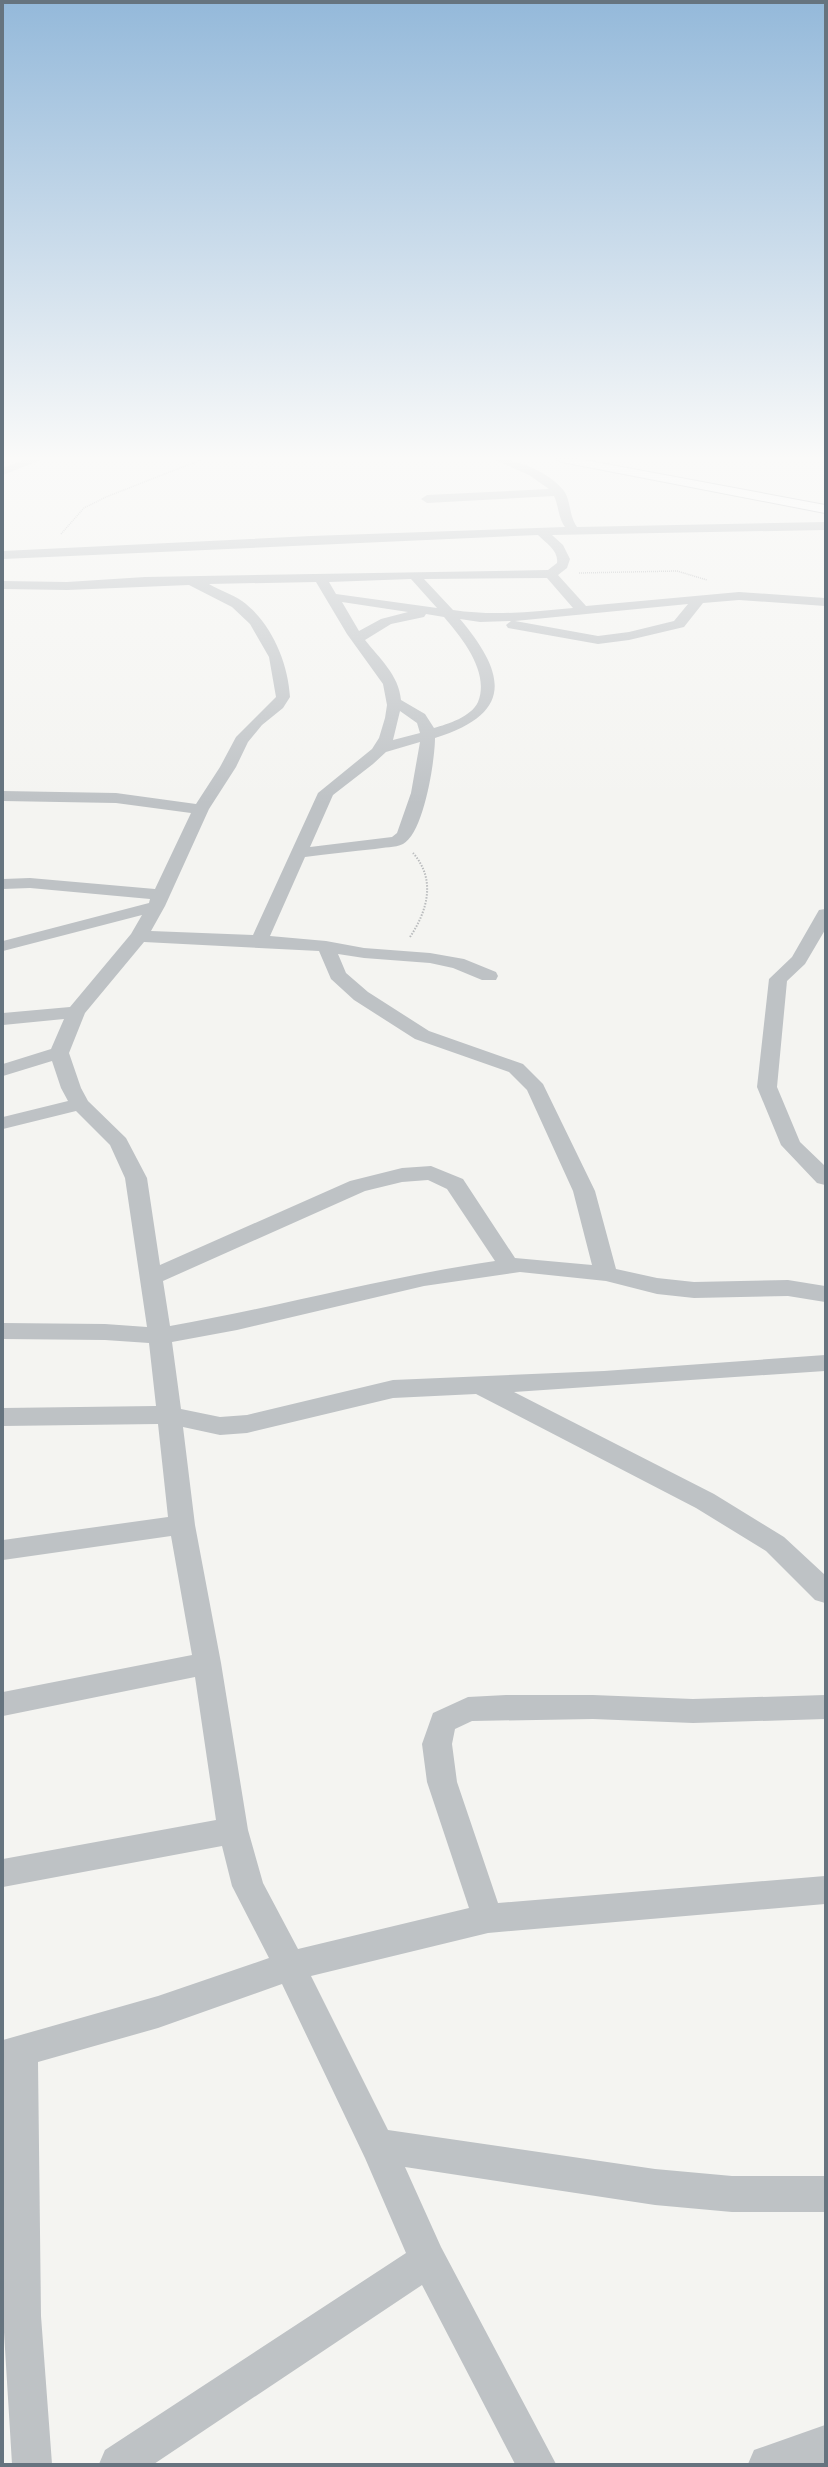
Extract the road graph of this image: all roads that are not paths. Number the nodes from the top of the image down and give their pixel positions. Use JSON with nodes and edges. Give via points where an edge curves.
{"nodes":[{"id":1,"x":534,"y":574,"type":"edge"},
{"id":2,"x":551,"y":574,"type":"edge"},
{"id":3,"x":414,"y":575,"type":"junction"},
{"id":4,"x":320,"y":578,"type":"junction"},
{"id":5,"x":192,"y":581,"type":"junction"},
{"id":6,"x":3,"y":585,"type":"edge"},
{"id":7,"x":332,"y":597,"type":"junction"},
{"id":8,"x":700,"y":598,"type":"junction"},
{"id":9,"x":824,"y":603,"type":"edge"},
{"id":10,"x":583,"y":611,"type":"junction"},
{"id":11,"x":442,"y":613,"type":"junction"},
{"id":12,"x":480,"y":618,"type":"junction"},
{"id":13,"x":357,"y":639,"type":"junction"},
{"id":14,"x":396,"y":703,"type":"junction"},
{"id":15,"x":429,"y":733,"type":"junction"},
{"id":16,"x":379,"y":749,"type":"junction"},
{"id":17,"x":3,"y":796,"type":"edge"},
{"id":18,"x":201,"y":809,"type":"junction"},
{"id":19,"x":300,"y":853,"type":"junction"},
{"id":20,"x":3,"y":884,"type":"edge"},
{"id":21,"x":158,"y":900,"type":"junction"},
{"id":22,"x":825,"y":914,"type":"edge"},
{"id":23,"x":139,"y":936,"type":"junction"},
{"id":24,"x":259,"y":941,"type":"junction"},
{"id":25,"x":3,"y":946,"type":"edge"},
{"id":26,"x":326,"y":946,"type":"junction"},
{"id":27,"x":489,"y":976,"type":"dead end"},
{"id":28,"x":76,"y":1012,"type":"junction"},
{"id":29,"x":3,"y":1019,"type":"edge"},
{"id":30,"x":59,"y":1054,"type":"junction"},
{"id":31,"x":3,"y":1070,"type":"edge"},
{"id":32,"x":80,"y":1104,"type":"junction"},
{"id":33,"x":3,"y":1123,"type":"edge"},
{"id":34,"x":825,"y":1178,"type":"edge"},
{"id":35,"x":509,"y":1266,"type":"junction"},
{"id":36,"x":606,"y":1274,"type":"junction"},
{"id":37,"x":152,"y":1278,"type":"junction"},
{"id":38,"x":825,"y":1294,"type":"edge"},
{"id":39,"x":3,"y":1331,"type":"edge"},
{"id":40,"x":160,"y":1336,"type":"junction"},
{"id":41,"x":825,"y":1363,"type":"edge"},
{"id":42,"x":480,"y":1385,"type":"junction"},
{"id":43,"x":170,"y":1415,"type":"junction"},
{"id":44,"x":3,"y":1417,"type":"edge"},
{"id":45,"x":182,"y":1525,"type":"junction"},
{"id":46,"x":3,"y":1550,"type":"edge"},
{"id":47,"x":825,"y":1592,"type":"edge"},
{"id":48,"x":207,"y":1663,"type":"junction"},
{"id":49,"x":3,"y":1704,"type":"edge"},
{"id":50,"x":825,"y":1707,"type":"edge"},
{"id":51,"x":233,"y":1830,"type":"junction"},
{"id":52,"x":3,"y":1873,"type":"edge"},
{"id":53,"x":825,"y":1890,"type":"edge"},
{"id":54,"x":488,"y":1918,"type":"junction"},
{"id":55,"x":290,"y":1966,"type":"junction"},
{"id":56,"x":12,"y":2054,"type":"edge"},
{"id":57,"x":377,"y":2146,"type":"junction"},
{"id":58,"x":825,"y":2194,"type":"edge"},
{"id":59,"x":428,"y":2260,"type":"junction"},
{"id":60,"x":825,"y":2444,"type":"edge"},
{"id":61,"x":32,"y":2464,"type":"edge"},
{"id":62,"x":118,"y":2464,"type":"edge"},
{"id":63,"x":536,"y":2464,"type":"edge"},
{"id":64,"x":768,"y":2464,"type":"edge"}],
"edges":[{"from":1,"to":3,"type":"street"},
{"from":2,"to":10,"type":"street"},
{"from":3,"to":4,"type":"street"},
{"from":3,"to":11,"type":"street"},
{"from":4,"to":5,"type":"street"},
{"from":4,"to":7,"type":"street"},
{"from":5,"to":6,"type":"street"},
{"from":5,"to":18,"type":"street","via":[[237,604],[255,622],[276,657],[283,697],[278,705],[257,722],[241,740],[228,767]]},
{"from":7,"to":11,"type":"street"},
{"from":7,"to":13,"type":"street"},
{"from":8,"to":9,"type":"street","via":[[739,596]]},
{"from":8,"to":10,"type":"street"},
{"from":8,"to":12,"type":"street","via":[[679,624],[651,632],[598,640]]},
{"from":10,"to":12,"type":"street","via":[[528,617]]},
{"from":11,"to":12,"type":"street"},
{"from":11,"to":13,"type":"street","via":[[389,620],[372,626]]},
{"from":11,"to":15,"type":"street","via":[[485,667],[487,698],[482,708],[468,719]]},
{"from":13,"to":14,"type":"street","via":[[379,665],[395,692]]},
{"from":14,"to":15,"type":"street","via":[[416,714],[425,723]]},
{"from":14,"to":16,"type":"street","via":[[389,733]]},
{"from":15,"to":16,"type":"street"},
{"from":15,"to":19,"type":"street","via":[[424,769],[407,831],[396,841]]},
{"from":16,"to":19,"type":"street","via":[[337,781],[326,793]]},
{"from":17,"to":18,"type":"street","via":[[116,798]]},
{"from":18,"to":21,"type":"street"},
{"from":19,"to":24,"type":"street"},
{"from":20,"to":21,"type":"street","via":[[30,884]]},
{"from":21,"to":23,"type":"street"},
{"from":21,"to":25,"type":"street"},
{"from":22,"to":34,"type":"street","via":[[799,960],[778,979],[767,1087],[791,1145]]},
{"from":23,"to":24,"type":"street"},
{"from":23,"to":28,"type":"street"},
{"from":24,"to":26,"type":"street"},
{"from":26,"to":27,"type":"street","via":[[395,957],[430,958],[458,963]]},
{"from":26,"to":36,"type":"street","via":[[338,975],[361,996],[422,1035],[516,1068],[536,1088],[584,1191]]},
{"from":28,"to":29,"type":"street"},
{"from":28,"to":30,"type":"street"},
{"from":30,"to":31,"type":"street"},
{"from":30,"to":32,"type":"street","via":[[71,1088]]},
{"from":32,"to":33,"type":"street"},
{"from":32,"to":37,"type":"street","via":[[119,1142],[136,1178]]},
{"from":35,"to":36,"type":"street"},
{"from":35,"to":37,"type":"street","via":[[455,1184],[431,1173],[402,1175],[358,1186]]},
{"from":35,"to":40,"type":"street","via":[[424,1279],[237,1322]]},
{"from":36,"to":38,"type":"street","via":[[657,1286],[694,1290],[788,1288]]},
{"from":37,"to":40,"type":"street"},
{"from":39,"to":40,"type":"street","via":[[105,1332]]},
{"from":40,"to":43,"type":"street"},
{"from":41,"to":42,"type":"street"},
{"from":42,"to":43,"type":"street","via":[[394,1389],[247,1424],[220,1426]]},
{"from":42,"to":47,"type":"street","via":[[705,1501],[775,1544]]},
{"from":43,"to":44,"type":"street"},
{"from":43,"to":45,"type":"street"},
{"from":45,"to":46,"type":"street"},
{"from":45,"to":48,"type":"street"},
{"from":48,"to":49,"type":"street"},
{"from":48,"to":51,"type":"street"},
{"from":50,"to":54,"type":"street","via":[[693,1711],[593,1707],[468,1709],[443,1722],[437,1744],[442,1782]]},
{"from":51,"to":52,"type":"street"},
{"from":51,"to":55,"type":"street","via":[[248,1886]]},
{"from":53,"to":54,"type":"street"},
{"from":54,"to":55,"type":"street"},
{"from":55,"to":56,"type":"street","via":[[158,2012]]},
{"from":55,"to":57,"type":"street"},
{"from":56,"to":61,"type":"street","via":[[22,2316]]},
{"from":57,"to":58,"type":"street","via":[[655,2187],[732,2194]]},
{"from":57,"to":59,"type":"street"},
{"from":59,"to":62,"type":"street"},
{"from":59,"to":63,"type":"street"},
{"from":60,"to":64,"type":"street"}]}
